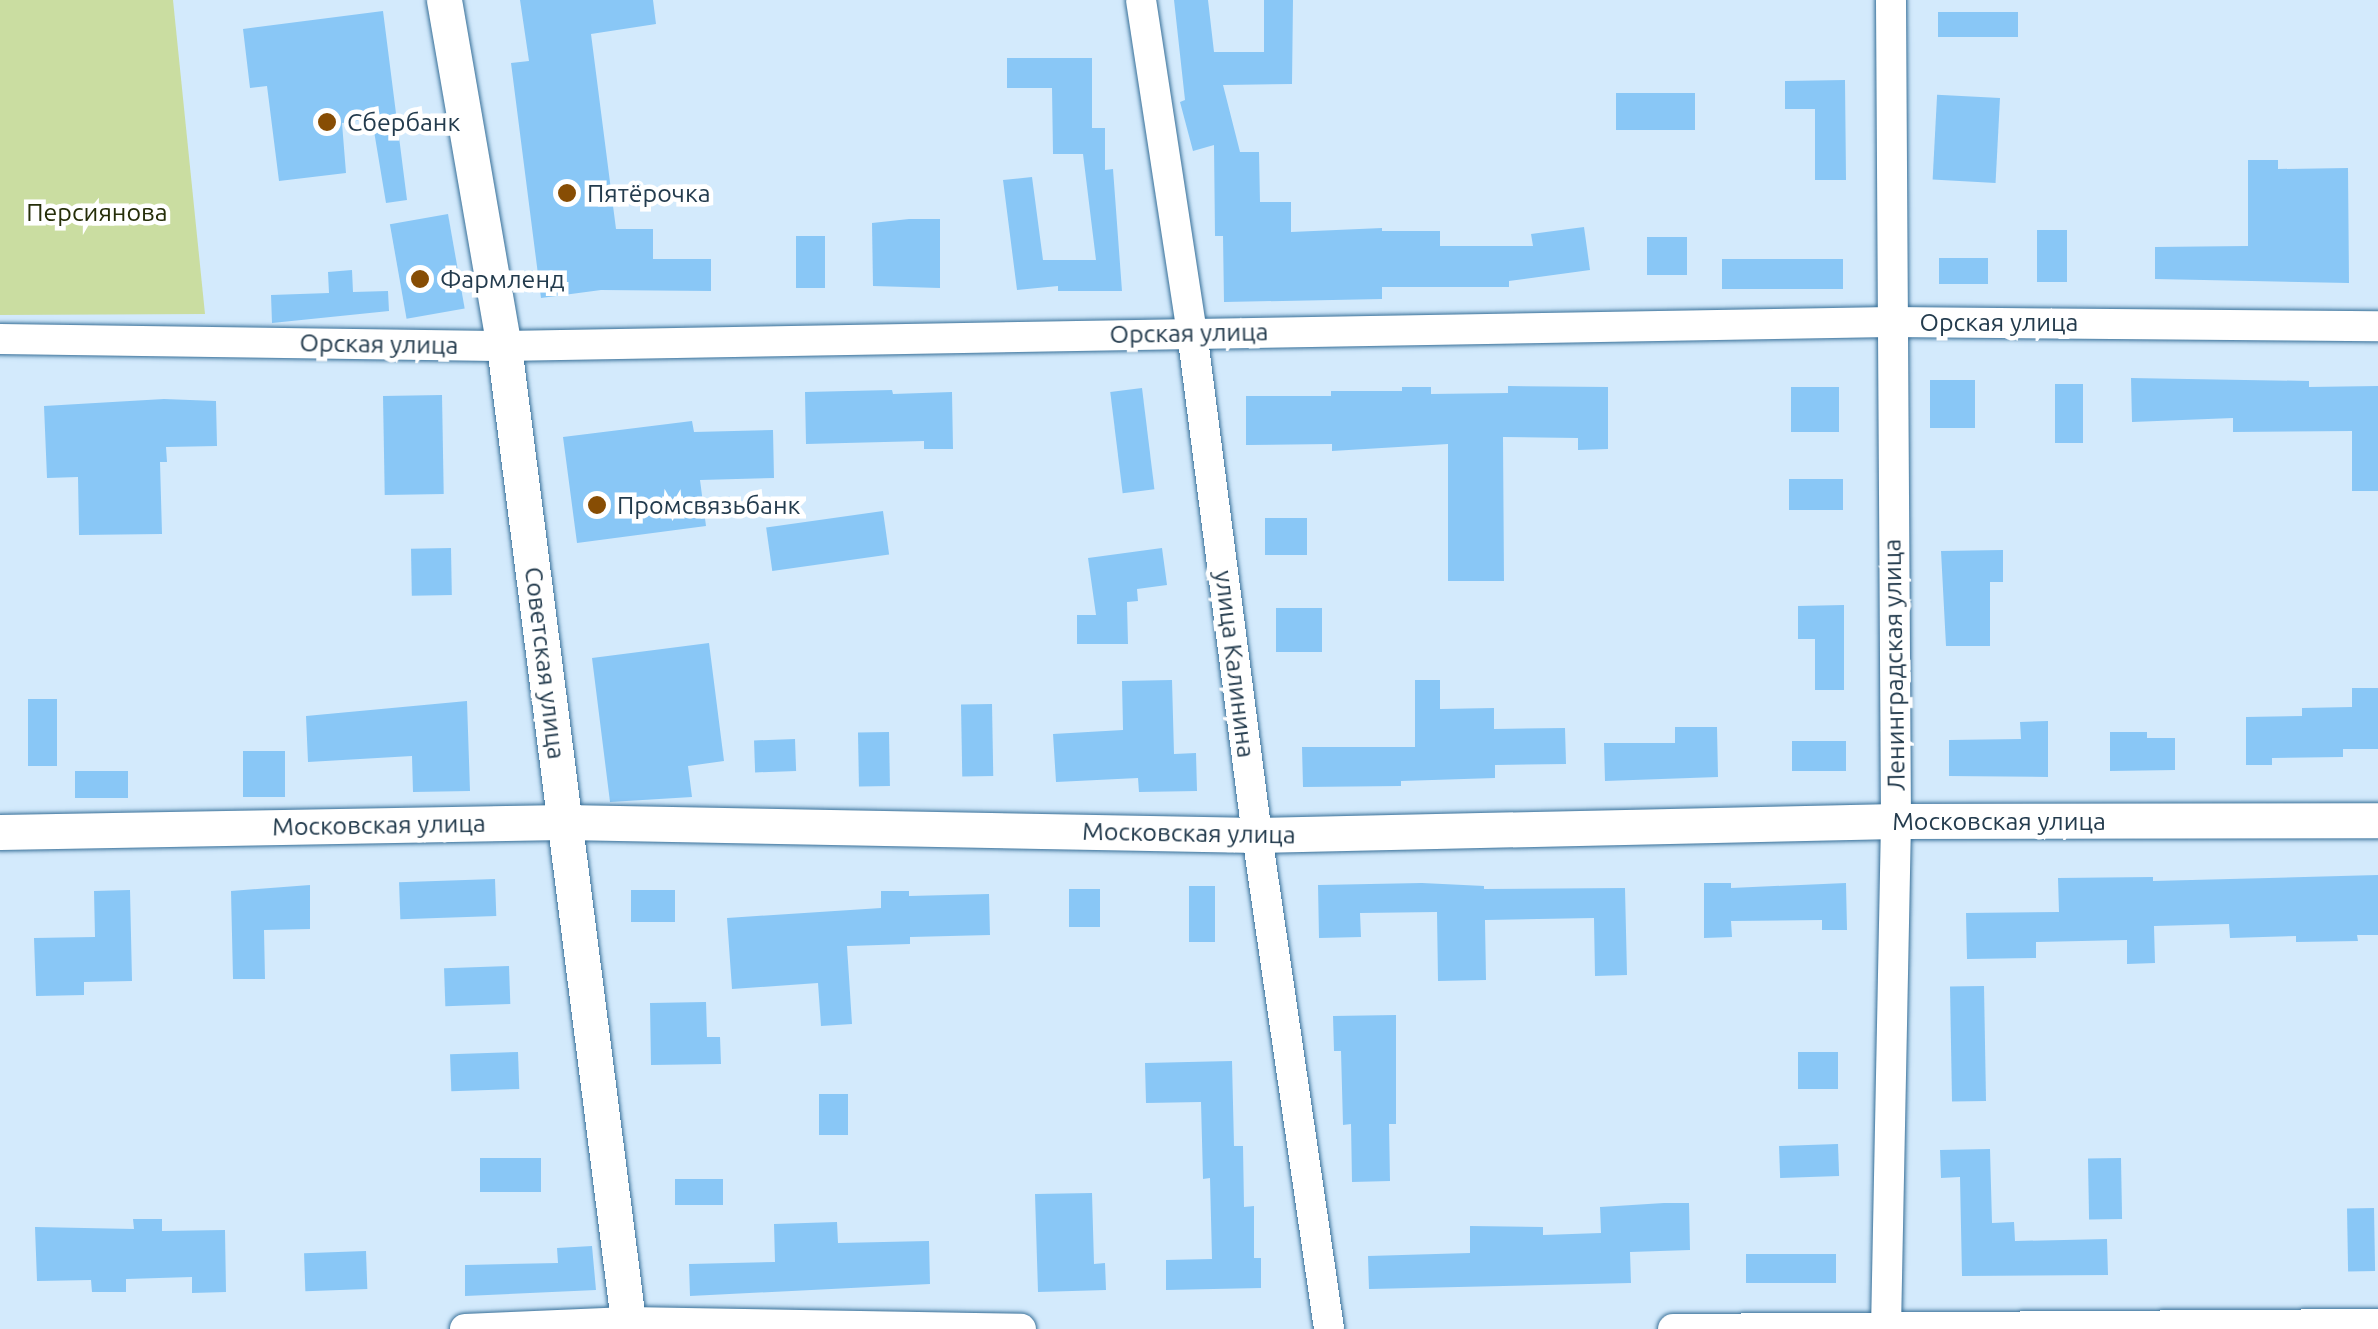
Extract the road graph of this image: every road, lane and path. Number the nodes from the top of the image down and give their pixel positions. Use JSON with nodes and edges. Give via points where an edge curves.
{"nodes":[{"id":1,"x":444,"y":0,"type":"edge"},
{"id":2,"x":1141,"y":0,"type":"edge"},
{"id":3,"x":1891,"y":0,"type":"edge"},
{"id":4,"x":1891,"y":322,"type":"junction"},
{"id":5,"x":2378,"y":326,"type":"edge"},
{"id":6,"x":1192,"y":332,"type":"junction"},
{"id":7,"x":0,"y":339,"type":"edge"},
{"id":8,"x":504,"y":346,"type":"junction"},
{"id":9,"x":2378,"y":820,"type":"edge"},
{"id":10,"x":1896,"y":821,"type":"junction"},
{"id":11,"x":565,"y":822,"type":"junction"},
{"id":12,"x":0,"y":832,"type":"edge"},
{"id":13,"x":1257,"y":835,"type":"junction"},
{"id":14,"x":2378,"y":1324,"type":"edge"},
{"id":15,"x":628,"y":1325,"type":"edge"},
{"id":16,"x":1886,"y":1327,"type":"edge"},
{"id":17,"x":464,"y":1329,"type":"edge"},
{"id":18,"x":1021,"y":1329,"type":"edge"},
{"id":19,"x":1330,"y":1329,"type":"edge"},
{"id":20,"x":1674,"y":1329,"type":"edge"}],
"edges":[{"from":1,"to":8,"type":"street","name":"Советская улица"},
{"from":2,"to":6,"type":"street","name":"улица Калинина"},
{"from":3,"to":4,"type":"street","name":"Ленинградская улица"},
{"from":4,"to":5,"type":"street","name":"Орская улица"},
{"from":4,"to":6,"type":"street","name":"Орская улица"},
{"from":4,"to":10,"type":"street","name":"Ленинградская улица"},
{"from":6,"to":8,"type":"street","name":"Орская улица"},
{"from":6,"to":13,"type":"street","name":"улица Калинина"},
{"from":7,"to":8,"type":"street","name":"Орская улица"},
{"from":8,"to":11,"type":"street","name":"Советская улица"},
{"from":9,"to":10,"type":"street","name":"Московская улица"},
{"from":10,"to":13,"type":"street","name":"Московская улица"},
{"from":10,"to":16,"type":"street","name":"Ленинградская улица"},
{"from":11,"to":12,"type":"street","name":"Московская улица"},
{"from":11,"to":13,"type":"street","name":"Московская улица"},
{"from":11,"to":15,"type":"street","name":"Советская улица"},
{"from":13,"to":19,"type":"street","name":"улица Калинина"},
{"from":14,"to":16,"type":"street"},
{"from":15,"to":17,"type":"street"},
{"from":15,"to":18,"type":"street"},
{"from":16,"to":20,"type":"street"}]}
